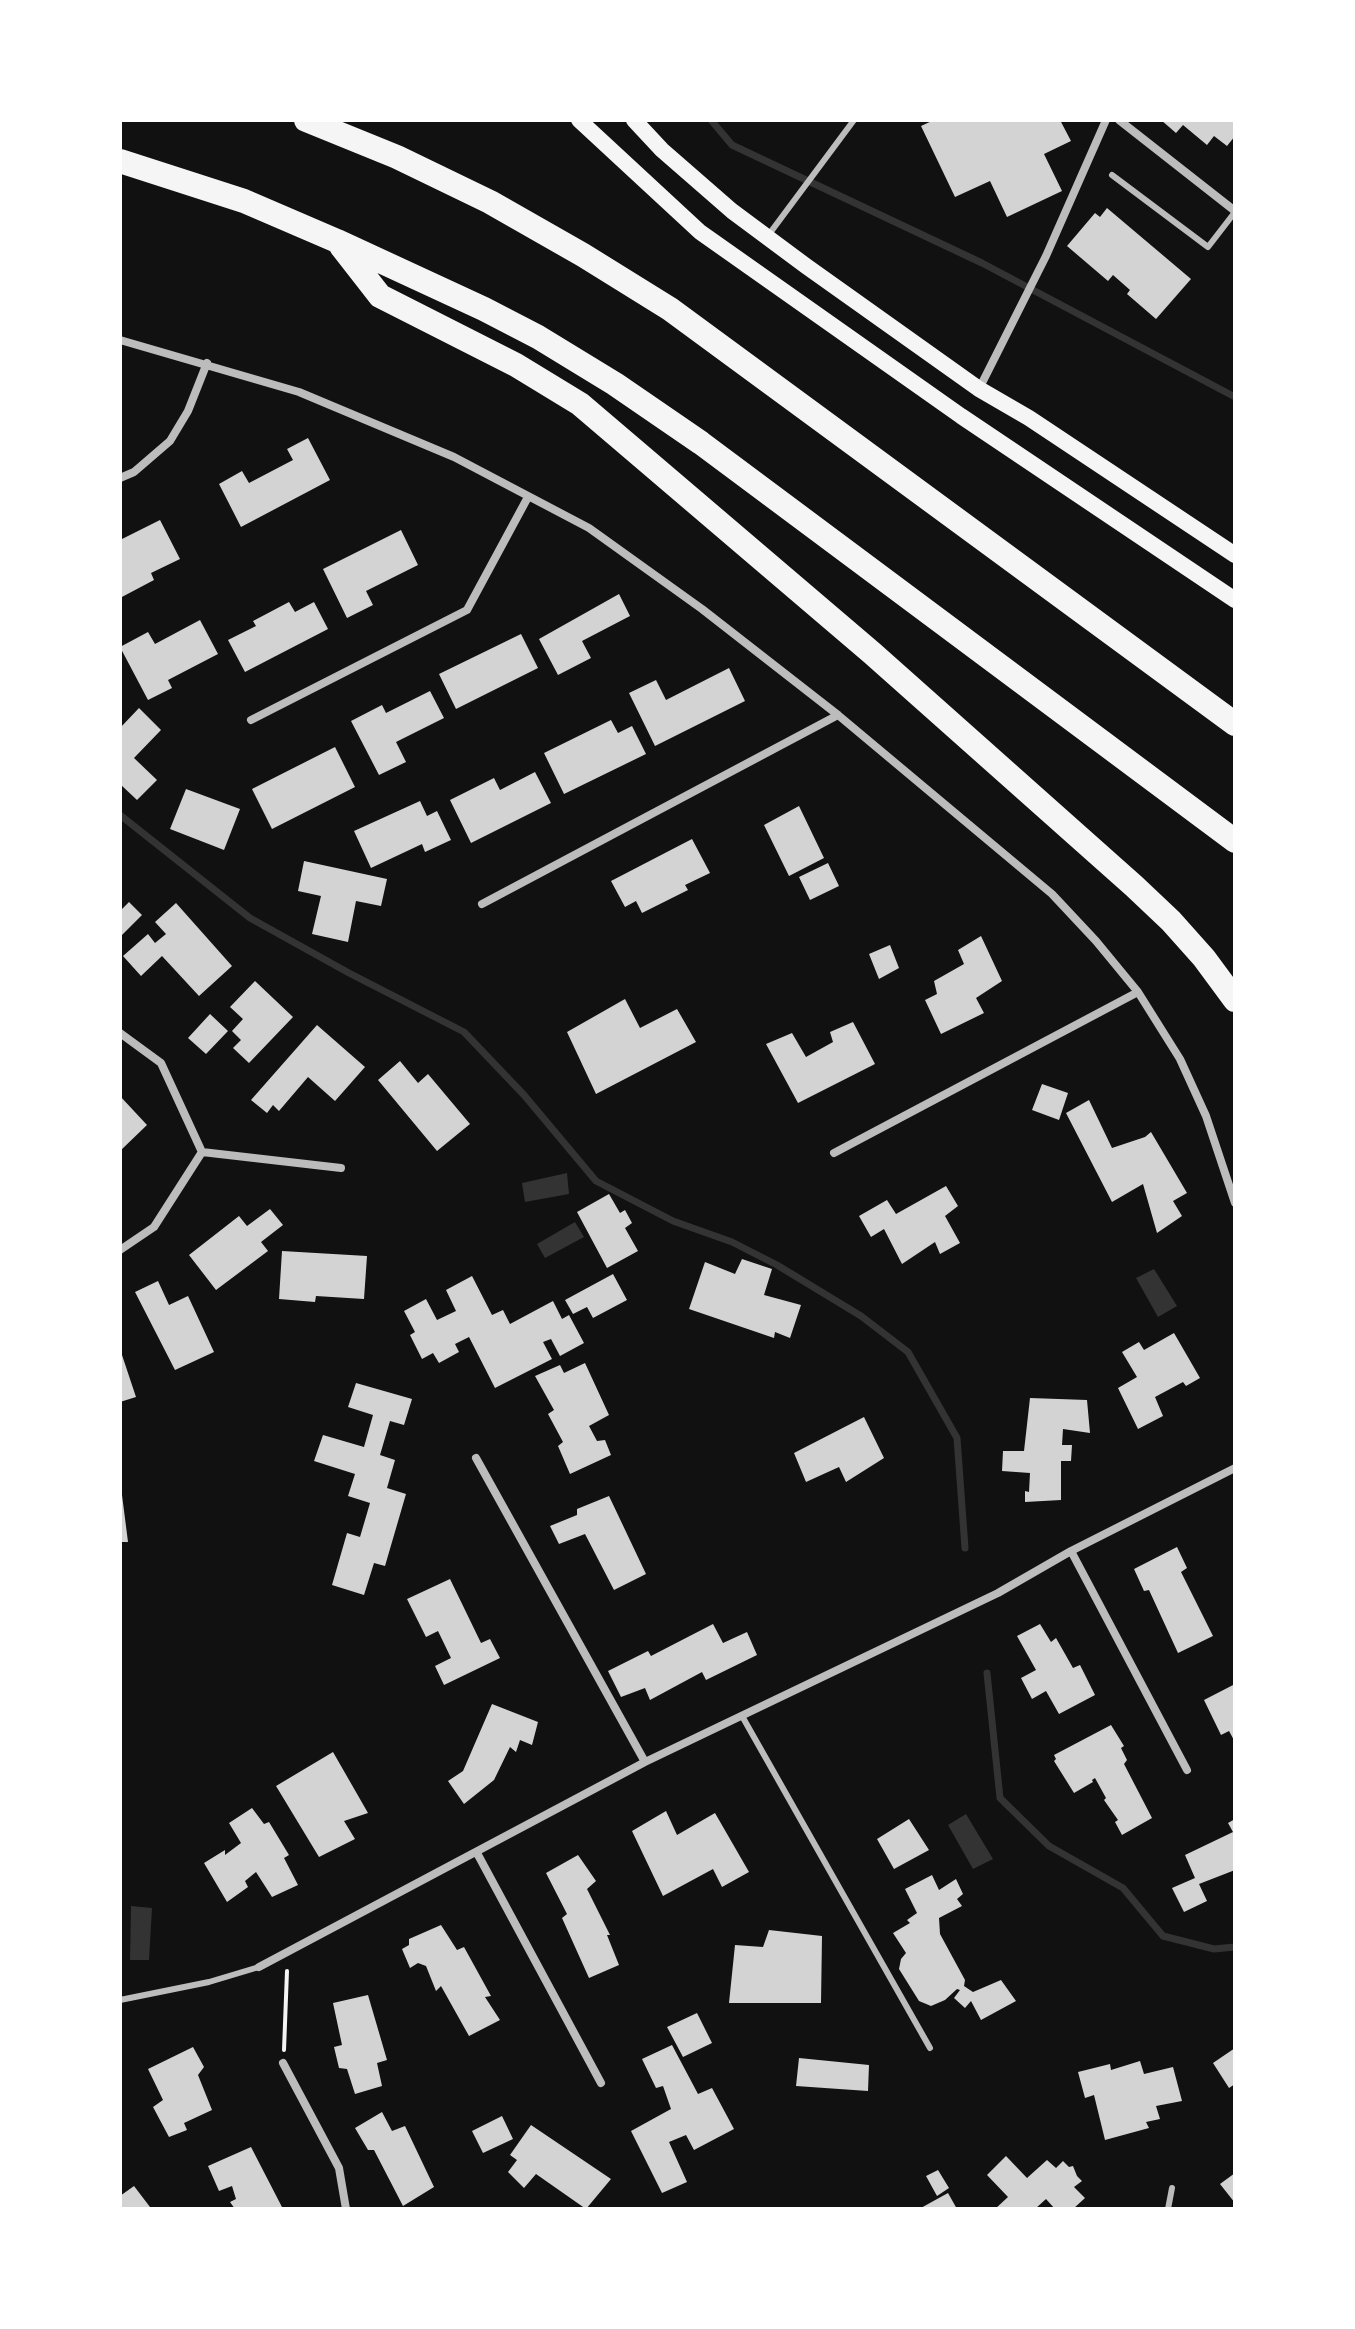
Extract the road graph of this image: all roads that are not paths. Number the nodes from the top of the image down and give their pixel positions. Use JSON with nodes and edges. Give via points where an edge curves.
{"nodes":[{"id":1,"x":306,"y":120,"type":"edge"},
{"id":2,"x":579,"y":120,"type":"edge"},
{"id":3,"x":634,"y":120,"type":"edge"},
{"id":4,"x":854,"y":120,"type":"edge"},
{"id":5,"x":1106,"y":120,"type":"edge"},
{"id":6,"x":1119,"y":120,"type":"edge"},
{"id":7,"x":120,"y":161,"type":"edge"},
{"id":8,"x":1112,"y":175,"type":"dead end"},
{"id":9,"x":1235,"y":212,"type":"edge"},
{"id":10,"x":767,"y":237,"type":"junction"},
{"id":11,"x":337,"y":241,"type":"junction"},
{"id":12,"x":120,"y":340,"type":"edge"},
{"id":13,"x":207,"y":363,"type":"junction"},
{"id":14,"x":979,"y":389,"type":"junction"},
{"id":15,"x":120,"y":478,"type":"edge"},
{"id":16,"x":528,"y":497,"type":"junction"},
{"id":17,"x":1235,"y":555,"type":"edge"},
{"id":18,"x":1235,"y":600,"type":"edge"},
{"id":19,"x":838,"y":715,"type":"junction"},
{"id":20,"x":251,"y":720,"type":"dead end"},
{"id":21,"x":1235,"y":724,"type":"edge"},
{"id":22,"x":1235,"y":841,"type":"edge"},
{"id":23,"x":482,"y":904,"type":"dead end"},
{"id":24,"x":1138,"y":992,"type":"junction"},
{"id":25,"x":1235,"y":1000,"type":"edge"},
{"id":26,"x":120,"y":1033,"type":"edge"},
{"id":27,"x":202,"y":1152,"type":"junction"},
{"id":28,"x":834,"y":1153,"type":"dead end"},
{"id":29,"x":341,"y":1168,"type":"dead end"},
{"id":30,"x":1235,"y":1203,"type":"edge"},
{"id":31,"x":120,"y":1250,"type":"edge"},
{"id":32,"x":476,"y":1458,"type":"dead end"},
{"id":33,"x":1235,"y":1468,"type":"edge"},
{"id":34,"x":1071,"y":1551,"type":"junction"},
{"id":35,"x":742,"y":1716,"type":"junction"},
{"id":36,"x":645,"y":1762,"type":"junction"},
{"id":37,"x":1187,"y":1770,"type":"dead end"},
{"id":38,"x":477,"y":1853,"type":"junction"},
{"id":39,"x":259,"y":1967,"type":"joint"},
{"id":40,"x":120,"y":2000,"type":"edge"},
{"id":41,"x":930,"y":2048,"type":"dead end"},
{"id":42,"x":283,"y":2063,"type":"road end"},
{"id":43,"x":601,"y":2083,"type":"dead end"},
{"id":44,"x":1172,"y":2188,"type":"dead end"},
{"id":45,"x":346,"y":2209,"type":"edge"},
{"id":46,"x":1168,"y":2209,"type":"edge"}],
"edges":[{"from":1,"to":21,"type":"highway","via":[[490,202],[670,309]]},
{"from":2,"to":18,"type":"main road","via":[[700,232]]},
{"from":3,"to":10,"type":"main road","via":[[662,150]]},
{"from":4,"to":10,"type":"lane"},
{"from":5,"to":14,"type":"street"},
{"from":6,"to":9,"type":"street"},
{"from":7,"to":11,"type":"highway","via":[[244,201]]},
{"from":8,"to":9,"type":"lane","via":[[1208,247]]},
{"from":10,"to":14,"type":"main road"},
{"from":11,"to":22,"type":"highway","via":[[484,309],[615,384]]},
{"from":11,"to":25,"type":"highway","via":[[380,296],[580,404],[1134,886],[1204,958]]},
{"from":12,"to":13,"type":"street"},
{"from":13,"to":15,"type":"street","via":[[170,441]]},
{"from":13,"to":16,"type":"street","via":[[299,392],[454,457]]},
{"from":14,"to":17,"type":"main road"},
{"from":16,"to":19,"type":"street","via":[[601,537]]},
{"from":16,"to":20,"type":"street","via":[[467,610]]},
{"from":19,"to":23,"type":"street"},
{"from":19,"to":24,"type":"street","via":[[1052,894]]},
{"from":24,"to":28,"type":"street"},
{"from":24,"to":30,"type":"street","via":[[1180,1059]]},
{"from":26,"to":27,"type":"street","via":[[161,1063]]},
{"from":27,"to":29,"type":"street"},
{"from":27,"to":31,"type":"street","via":[[154,1227]]},
{"from":32,"to":36,"type":"street"},
{"from":33,"to":34,"type":"street"},
{"from":34,"to":35,"type":"street","via":[[998,1593]]},
{"from":34,"to":37,"type":"street"},
{"from":35,"to":36,"type":"street"},
{"from":35,"to":41,"type":"lane"},
{"from":36,"to":38,"type":"street"},
{"from":38,"to":39,"type":"street"},
{"from":38,"to":43,"type":"street"},
{"from":39,"to":40,"type":"lane"},
{"from":42,"to":45,"type":"street","via":[[339,2168]]},
{"from":44,"to":46,"type":"lane"}]}
